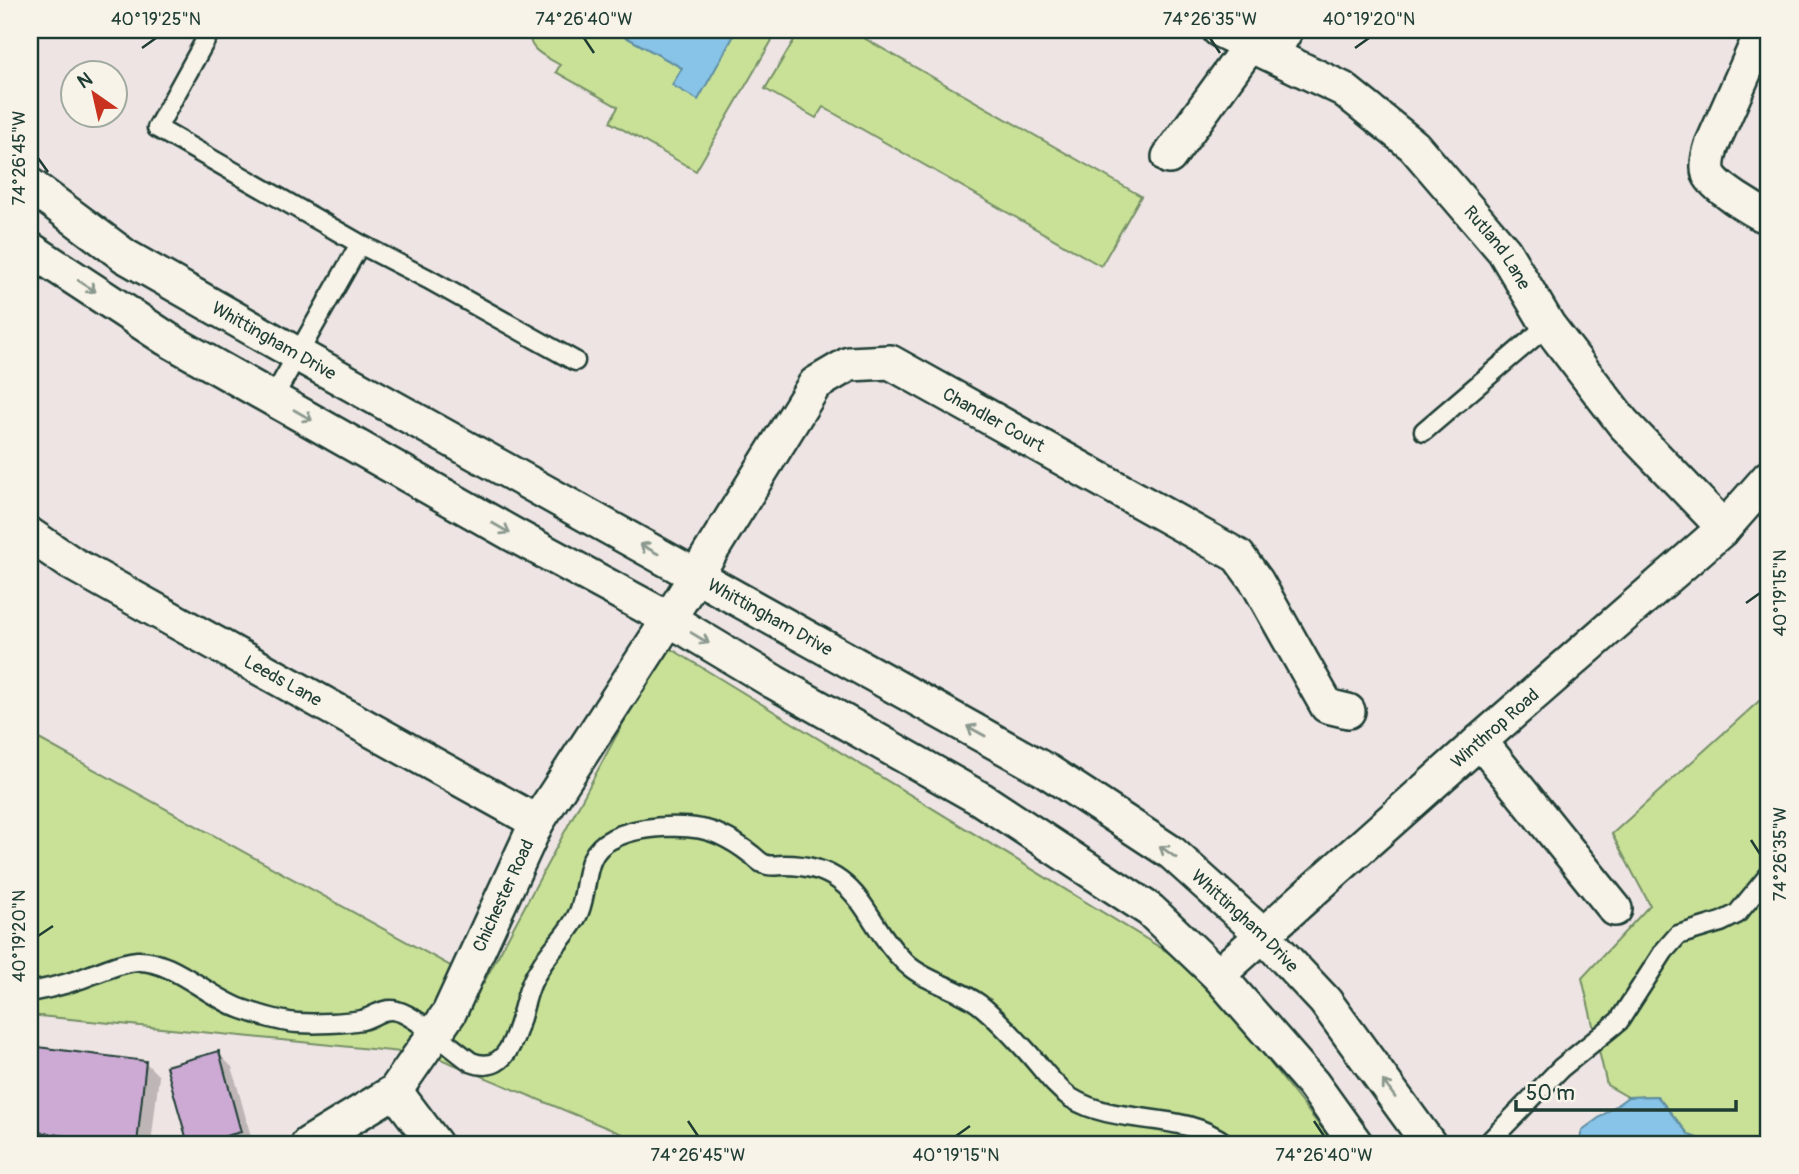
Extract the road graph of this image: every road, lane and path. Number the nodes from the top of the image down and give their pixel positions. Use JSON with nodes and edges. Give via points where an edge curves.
{"nodes":[{"id":1,"x":211,"y":30,"type":"edge"},
{"id":2,"x":1219,"y":30,"type":"edge"},
{"id":3,"x":1763,"y":30,"type":"edge"},
{"id":4,"x":1270,"y":43,"type":"edge"},
{"id":5,"x":1169,"y":157,"type":"dead end"},
{"id":6,"x":30,"y":186,"type":"edge"},
{"id":7,"x":1769,"y":218,"type":"edge"},
{"id":8,"x":360,"y":244,"type":"junction"},
{"id":9,"x":30,"y":249,"type":"edge"},
{"id":10,"x":1548,"y":325,"type":"junction"},
{"id":11,"x":297,"y":354,"type":"junction"},
{"id":12,"x":575,"y":362,"type":"dead end"},
{"id":13,"x":273,"y":398,"type":"junction"},
{"id":14,"x":1424,"y":431,"type":"dead end"},
{"id":15,"x":1769,"y":477,"type":"edge"},
{"id":16,"x":1724,"y":528,"type":"junction"},
{"id":17,"x":30,"y":536,"type":"edge"},
{"id":18,"x":696,"y":575,"type":"junction"},
{"id":19,"x":668,"y":618,"type":"junction"},
{"id":20,"x":1348,"y":711,"type":"dead end"},
{"id":21,"x":1480,"y":741,"type":"junction"},
{"id":22,"x":537,"y":822,"type":"junction"},
{"id":23,"x":1769,"y":875,"type":"edge"},
{"id":24,"x":1615,"y":909,"type":"dead end"},
{"id":25,"x":1263,"y":935,"type":"junction"},
{"id":26,"x":1217,"y":975,"type":"junction"},
{"id":27,"x":30,"y":992,"type":"edge"},
{"id":28,"x":434,"y":1034,"type":"junction"},
{"id":29,"x":395,"y":1091,"type":"junction"},
{"id":30,"x":308,"y":1144,"type":"edge"},
{"id":31,"x":435,"y":1144,"type":"edge"},
{"id":32,"x":1226,"y":1144,"type":"edge"},
{"id":33,"x":1356,"y":1144,"type":"edge"},
{"id":34,"x":1429,"y":1144,"type":"edge"},
{"id":35,"x":1487,"y":1144,"type":"edge"}],
"edges":[{"from":1,"to":8,"type":"lane","via":[[157,128]]},
{"from":2,"to":4,"type":"street","name":"Rutland Lane"},
{"from":3,"to":7,"type":"street","via":[[1708,159],[1710,174],[1726,191]]},
{"from":4,"to":5,"type":"street"},
{"from":4,"to":10,"type":"street","name":"Rutland Lane","via":[[1343,89],[1414,146],[1504,251]]},
{"from":6,"to":11,"type":"street","name":"Whittingham Drive","via":[[125,256]]},
{"from":8,"to":11,"type":"lane"},
{"from":8,"to":12,"type":"lane"},
{"from":9,"to":13,"type":"street","one_way":true,"via":[[167,339]]},
{"from":10,"to":14,"type":"lane"},
{"from":10,"to":16,"type":"street","name":"Rutland Lane","via":[[1623,423]]},
{"from":11,"to":13,"type":"lane"},
{"from":18,"to":11,"type":"street","name":"Whittingham Drive","one_way":true},
{"from":13,"to":19,"type":"street","one_way":true},
{"from":15,"to":16,"type":"street","name":"Winthrop Road"},
{"from":16,"to":21,"type":"street","name":"Winthrop Road"},
{"from":17,"to":22,"type":"street","name":"Leeds Lane"},
{"from":18,"to":19,"type":"street","name":"Chandler Court"},
{"from":18,"to":20,"type":"street","name":"Chandler Court","via":[[815,384],[849,364],[890,362],[1238,556],[1327,706]]},
{"from":25,"to":18,"type":"street","name":"Whittingham Drive","one_way":true,"via":[[1172,853],[1047,771]]},
{"from":19,"to":22,"type":"street","name":"Chichester Road"},
{"from":19,"to":26,"type":"street","one_way":true,"via":[[981,799],[1150,910]]},
{"from":21,"to":24,"type":"street"},
{"from":21,"to":25,"type":"street","name":"Winthrop Road"},
{"from":22,"to":28,"type":"street","name":"Chichester Road","via":[[449,1013]]},
{"from":23,"to":35,"type":"lane","via":[[1737,914],[1678,935],[1619,1021],[1561,1068]]},
{"from":25,"to":26,"type":"street","name":"Winthrop Road"},
{"from":34,"to":25,"type":"street","name":"Whittingham Drive","one_way":true,"via":[[1325,1001]]},
{"from":26,"to":33,"type":"street","via":[[1313,1084]]},
{"from":27,"to":28,"type":"lane","via":[[113,965],[153,962],[211,995],[271,1018],[298,1023],[346,1022],[395,1010]]},
{"from":28,"to":29,"type":"street","name":"Chichester Road"},
{"from":28,"to":32,"type":"lane","via":[[482,1067],[497,1062],[518,1030],[530,986],[542,964],[578,915],[590,860],[598,848],[637,830],[698,829],[718,834],[762,864],[803,866],[839,880],[855,894],[911,968],[976,1002],[1070,1097],[1110,1114],[1206,1131]]},
{"from":29,"to":30,"type":"street","name":"Chichester Road"},
{"from":29,"to":31,"type":"street"}]}
